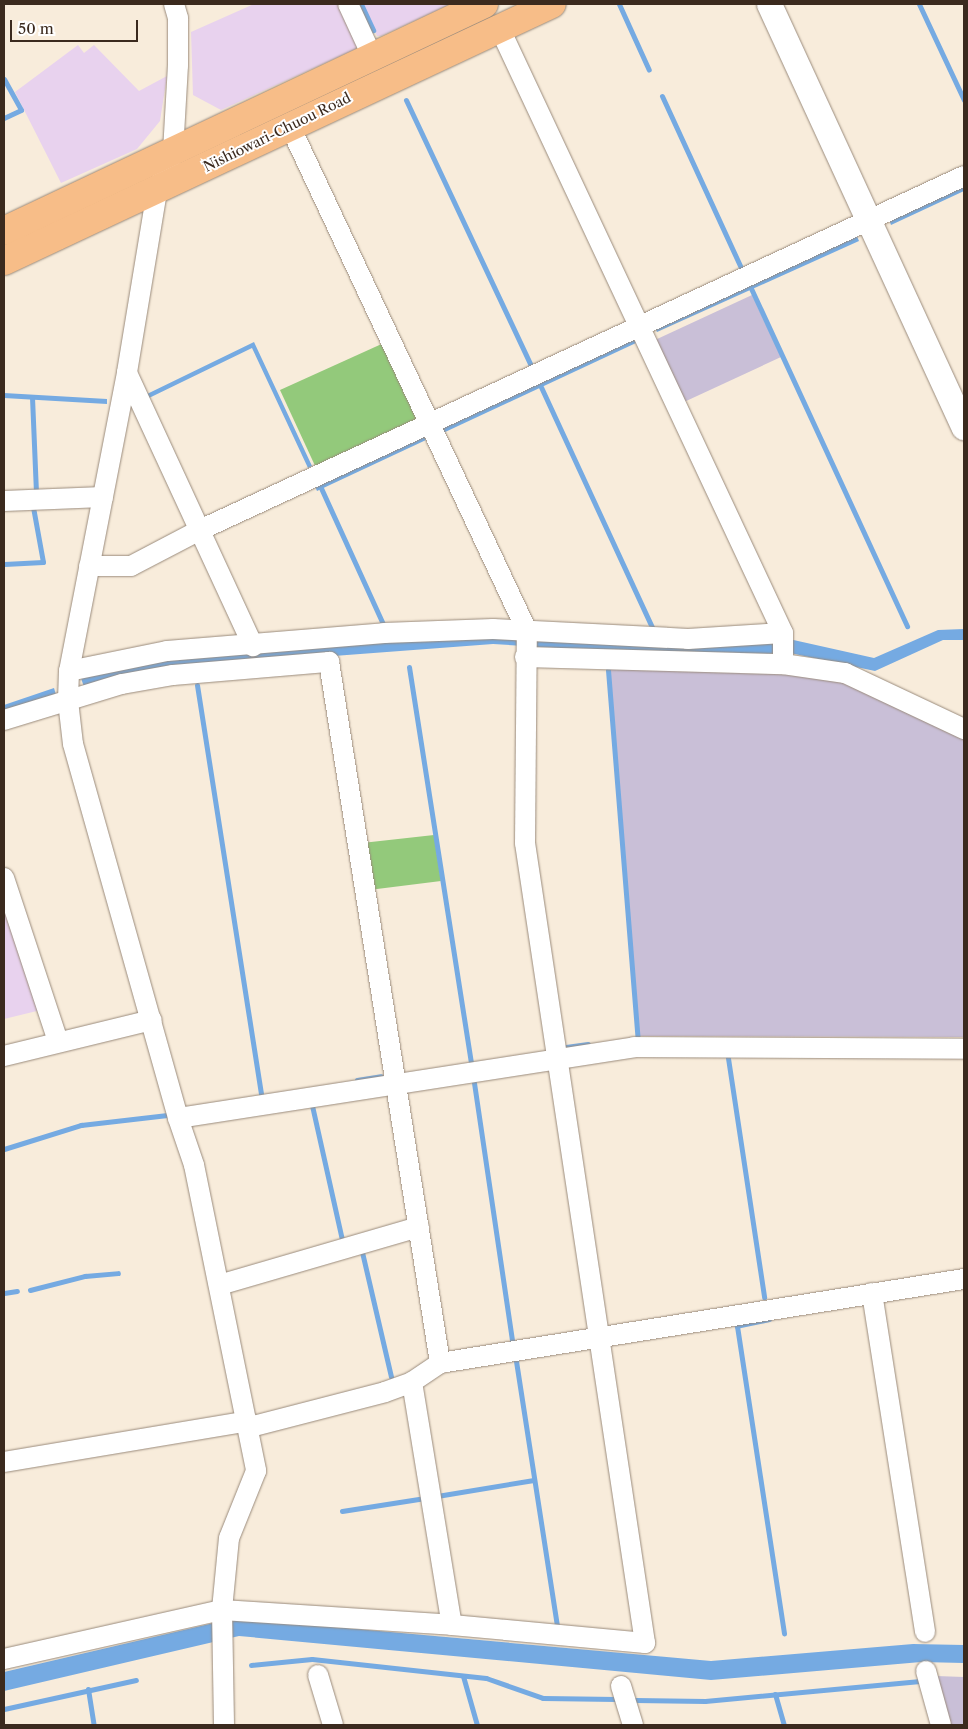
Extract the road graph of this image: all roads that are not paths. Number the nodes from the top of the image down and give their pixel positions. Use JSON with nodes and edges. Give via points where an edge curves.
{"nodes":[{"id":1,"x":160,"y":4,"type":"edge"},
{"id":2,"x":348,"y":4,"type":"edge"},
{"id":3,"x":484,"y":4,"type":"edge"},
{"id":4,"x":552,"y":4,"type":"edge"},
{"id":5,"x":769,"y":4,"type":"edge"},
{"id":6,"x":176,"y":11,"type":"edge"},
{"id":7,"x":499,"y":27,"type":"junction"},
{"id":8,"x":372,"y":56,"type":"junction"},
{"id":9,"x":289,"y":124,"type":"junction"},
{"id":10,"x":172,"y":153,"type":"junction"},
{"id":11,"x":964,"y":176,"type":"edge"},
{"id":12,"x":157,"y":191,"type":"junction"},
{"id":13,"x":869,"y":221,"type":"junction"},
{"id":14,"x":6,"y":224,"type":"edge"},
{"id":15,"x":4,"y":260,"type":"edge"},
{"id":16,"x":640,"y":325,"type":"junction"},
{"id":17,"x":126,"y":373,"type":"junction"},
{"id":18,"x":429,"y":425,"type":"junction"},
{"id":19,"x":964,"y":427,"type":"edge"},
{"id":20,"x":103,"y":497,"type":"junction"},
{"id":21,"x":4,"y":501,"type":"edge"},
{"id":22,"x":200,"y":530,"type":"junction"},
{"id":23,"x":89,"y":566,"type":"junction"},
{"id":24,"x":526,"y":644,"type":"junction"},
{"id":25,"x":253,"y":646,"type":"junction"},
{"id":26,"x":783,"y":648,"type":"junction"},
{"id":27,"x":69,"y":671,"type":"junction"},
{"id":28,"x":68,"y":702,"type":"junction"},
{"id":29,"x":4,"y":720,"type":"edge"},
{"id":30,"x":964,"y":729,"type":"edge"},
{"id":31,"x":4,"y":878,"type":"edge"},
{"id":32,"x":152,"y":1020,"type":"junction"},
{"id":33,"x":58,"y":1042,"type":"junction"},
{"id":34,"x":964,"y":1049,"type":"edge"},
{"id":35,"x":4,"y":1056,"type":"edge"},
{"id":36,"x":557,"y":1059,"type":"junction"},
{"id":37,"x":396,"y":1083,"type":"junction"},
{"id":38,"x":178,"y":1118,"type":"junction"},
{"id":39,"x":419,"y":1227,"type":"junction"},
{"id":40,"x":964,"y":1279,"type":"edge"},
{"id":41,"x":219,"y":1285,"type":"junction"},
{"id":42,"x":872,"y":1293,"type":"junction"},
{"id":43,"x":599,"y":1335,"type":"junction"},
{"id":44,"x":440,"y":1363,"type":"junction"},
{"id":45,"x":412,"y":1382,"type":"junction"},
{"id":46,"x":249,"y":1424,"type":"junction"},
{"id":47,"x":4,"y":1462,"type":"edge"},
{"id":48,"x":222,"y":1614,"type":"junction"},
{"id":49,"x":452,"y":1625,"type":"junction"},
{"id":50,"x":925,"y":1632,"type":"dead end"},
{"id":51,"x":4,"y":1659,"type":"edge"},
{"id":52,"x":926,"y":1671,"type":"dead end"},
{"id":53,"x":318,"y":1676,"type":"dead end"},
{"id":54,"x":622,"y":1686,"type":"dead end"},
{"id":55,"x":224,"y":1725,"type":"edge"},
{"id":56,"x":333,"y":1725,"type":"edge"},
{"id":57,"x":633,"y":1725,"type":"edge"},
{"id":58,"x":941,"y":1725,"type":"edge"}],
"edges":[{"from":1,"to":6,"type":"street"},
{"from":2,"to":8,"type":"street"},
{"from":3,"to":8,"type":"main road","name":"Nishiowari-Chuou Road"},
{"from":4,"to":7,"type":"main road","name":"Nishiowari-Chuou Road"},
{"from":5,"to":13,"type":"street"},
{"from":6,"to":10,"type":"street","via":[[178,65]]},
{"from":7,"to":9,"type":"main road","name":"Nishiowari-Chuou Road"},
{"from":7,"to":16,"type":"street"},
{"from":8,"to":10,"type":"main road","name":"Nishiowari-Chuou Road"},
{"from":9,"to":12,"type":"main road","name":"Nishiowari-Chuou Road"},
{"from":9,"to":18,"type":"street"},
{"from":10,"to":12,"type":"street"},
{"from":10,"to":14,"type":"main road","name":"Nishiowari-Chuou Road"},
{"from":11,"to":13,"type":"street"},
{"from":12,"to":15,"type":"main road","name":"Nishiowari-Chuou Road"},
{"from":12,"to":17,"type":"street"},
{"from":13,"to":16,"type":"street"},
{"from":13,"to":19,"type":"street"},
{"from":16,"to":18,"type":"street"},
{"from":16,"to":26,"type":"street"},
{"from":17,"to":20,"type":"street"},
{"from":17,"to":22,"type":"street"},
{"from":18,"to":22,"type":"street"},
{"from":18,"to":24,"type":"street"},
{"from":20,"to":21,"type":"street"},
{"from":20,"to":23,"type":"street"},
{"from":22,"to":23,"type":"street","via":[[131,566]]},
{"from":22,"to":25,"type":"street"},
{"from":23,"to":27,"type":"street"},
{"from":24,"to":25,"type":"street","via":[[493,629],[384,633]]},
{"from":24,"to":26,"type":"street"},
{"from":24,"to":26,"type":"street","via":[[688,639]]},
{"from":24,"to":36,"type":"street","via":[[524,843]]},
{"from":25,"to":27,"type":"street","via":[[168,652]]},
{"from":26,"to":30,"type":"street"},
{"from":27,"to":28,"type":"street"},
{"from":28,"to":29,"type":"street"},
{"from":28,"to":32,"type":"street","via":[[73,744]]},
{"from":28,"to":37,"type":"street","via":[[122,684],[173,675],[329,662]]},
{"from":31,"to":33,"type":"street"},
{"from":32,"to":33,"type":"street"},
{"from":32,"to":38,"type":"street"},
{"from":33,"to":35,"type":"street"},
{"from":34,"to":36,"type":"street","via":[[634,1047]]},
{"from":36,"to":37,"type":"street"},
{"from":36,"to":43,"type":"street"},
{"from":37,"to":38,"type":"street"},
{"from":37,"to":39,"type":"street"},
{"from":38,"to":41,"type":"street","via":[[194,1165]]},
{"from":39,"to":41,"type":"street"},
{"from":39,"to":44,"type":"street"},
{"from":40,"to":42,"type":"street"},
{"from":41,"to":46,"type":"street"},
{"from":42,"to":43,"type":"street"},
{"from":42,"to":50,"type":"street"},
{"from":43,"to":44,"type":"street"},
{"from":43,"to":49,"type":"street","via":[[645,1643]]},
{"from":44,"to":45,"type":"street"},
{"from":45,"to":46,"type":"street"},
{"from":45,"to":49,"type":"street"},
{"from":46,"to":47,"type":"street"},
{"from":46,"to":48,"type":"street","via":[[256,1470],[229,1538]]},
{"from":48,"to":49,"type":"street"},
{"from":48,"to":51,"type":"street"},
{"from":48,"to":55,"type":"street"},
{"from":52,"to":58,"type":"street"},
{"from":53,"to":56,"type":"street"},
{"from":54,"to":57,"type":"street"}]}
